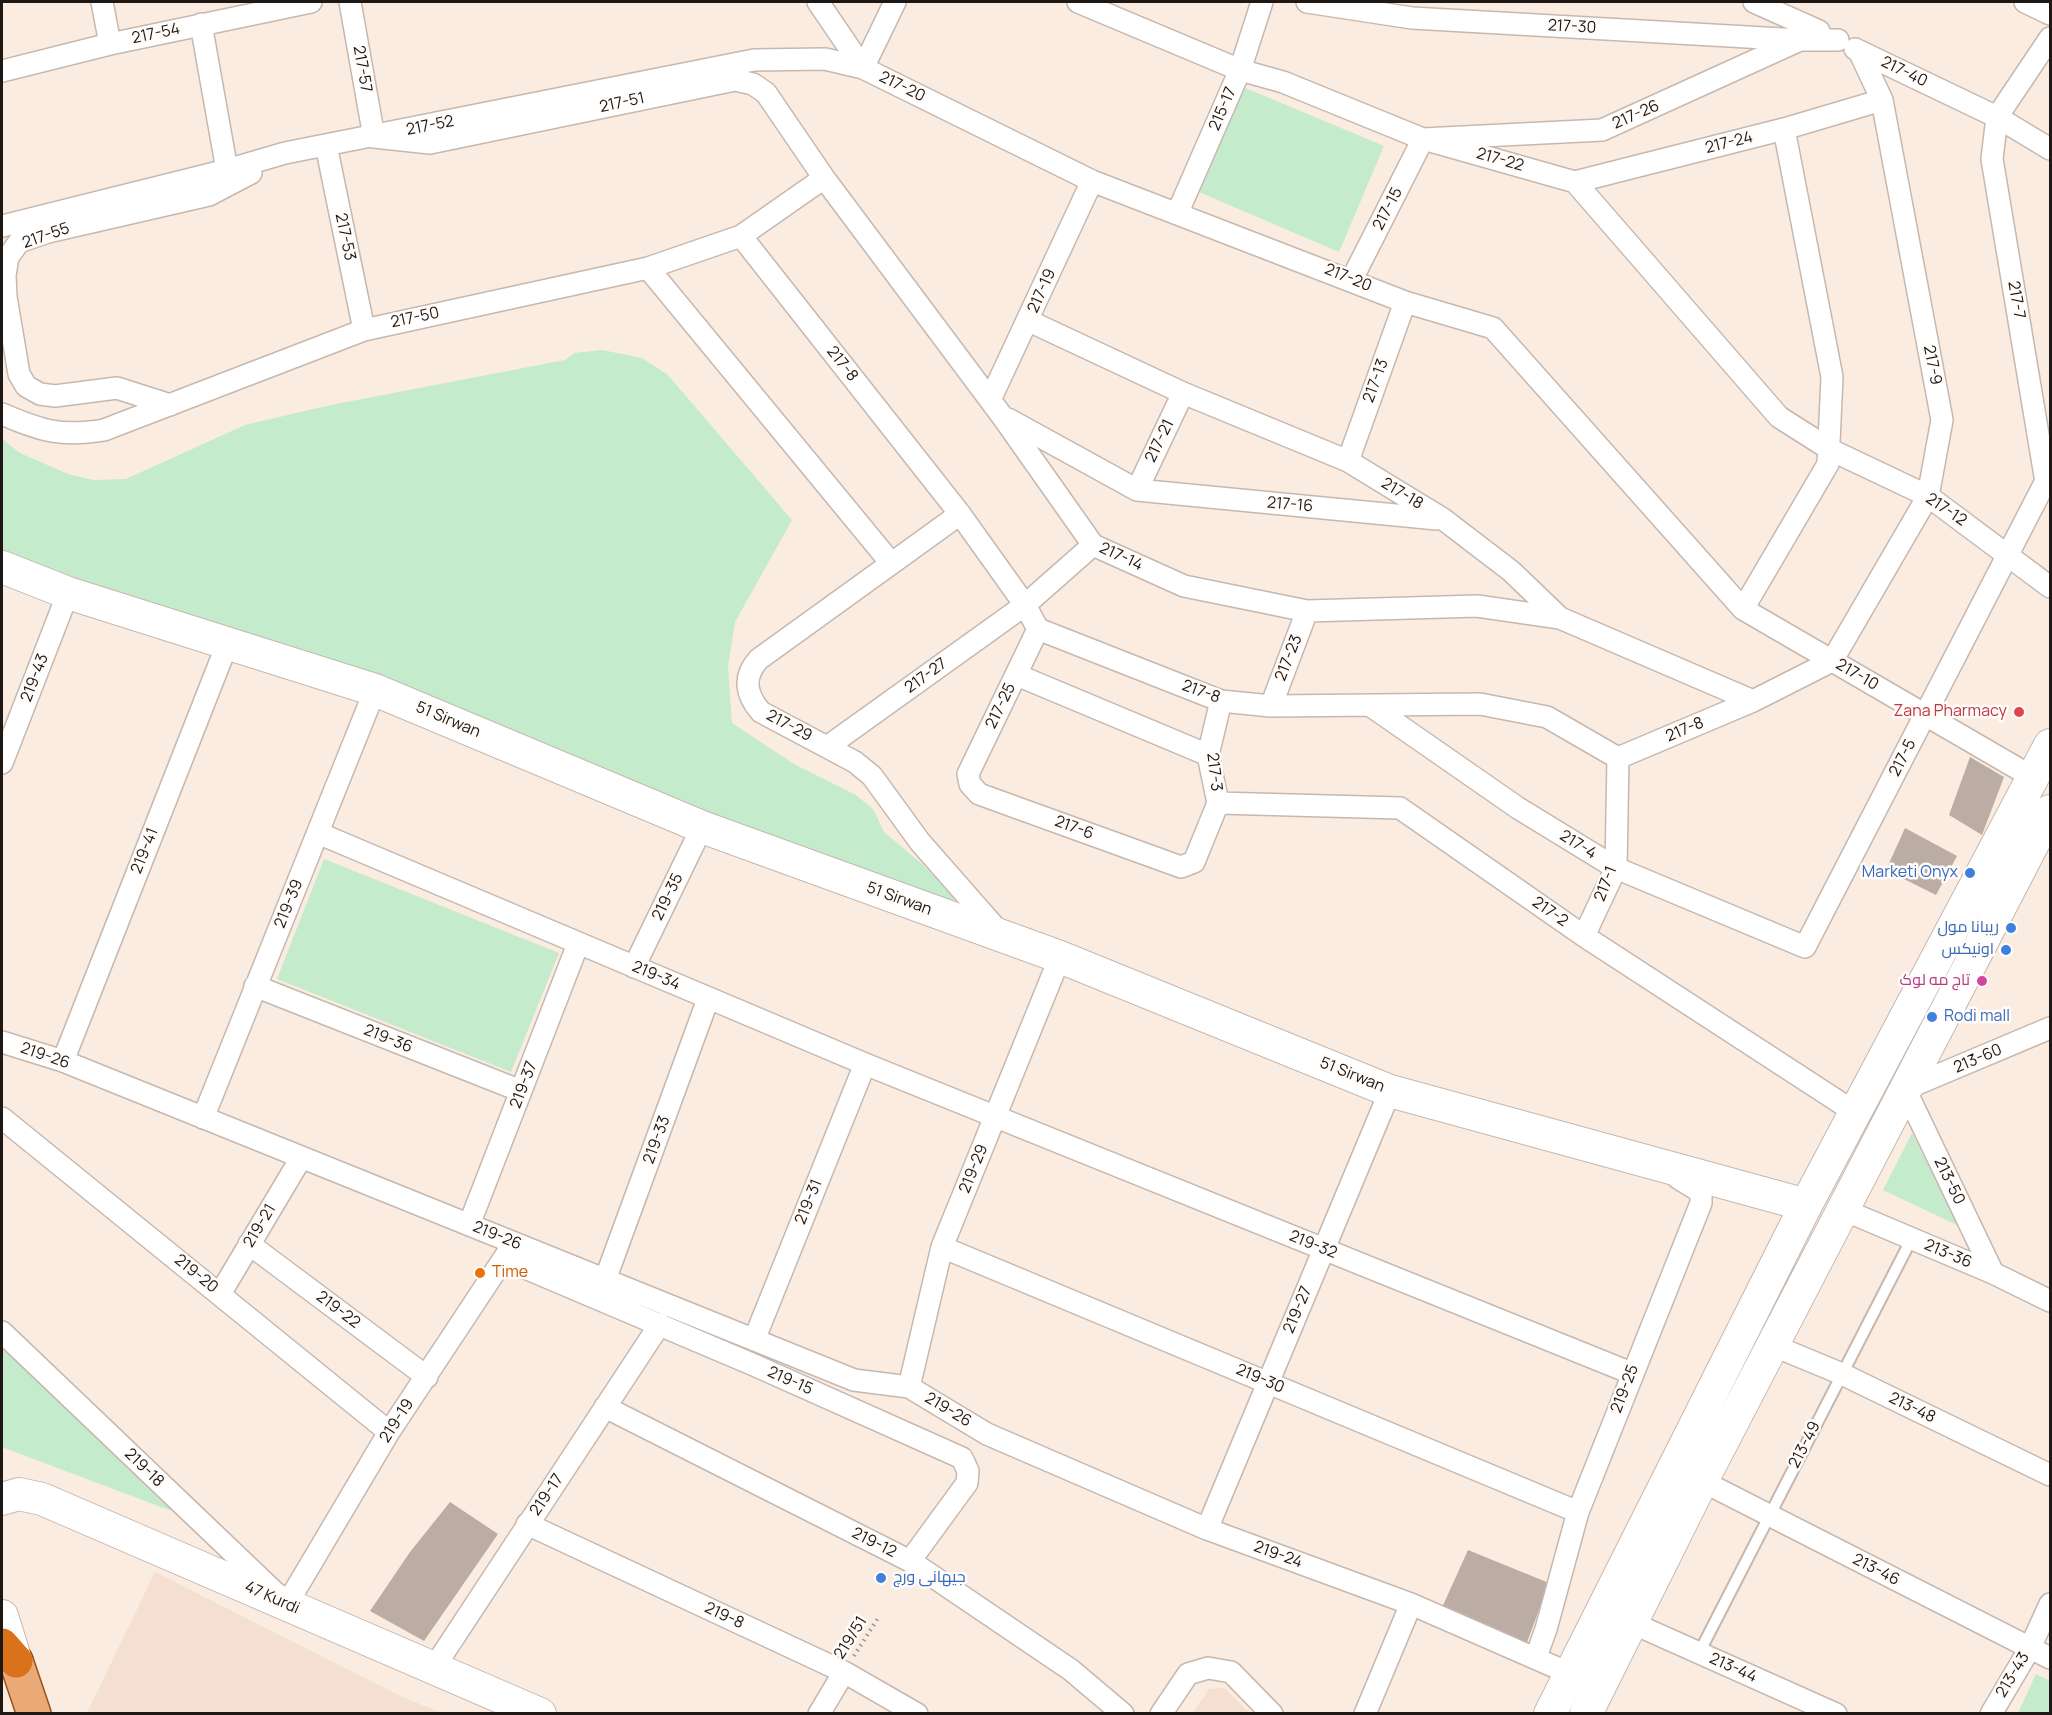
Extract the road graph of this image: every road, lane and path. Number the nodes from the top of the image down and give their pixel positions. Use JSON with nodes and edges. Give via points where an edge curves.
{"nodes":[{"id":1,"x":102,"y":2,"type":"edge"},
{"id":2,"x":311,"y":2,"type":"edge"},
{"id":3,"x":350,"y":2,"type":"edge"},
{"id":4,"x":818,"y":2,"type":"edge"},
{"id":5,"x":895,"y":2,"type":"edge"},
{"id":6,"x":1078,"y":2,"type":"edge"},
{"id":7,"x":1263,"y":2,"type":"edge"},
{"id":8,"x":1307,"y":2,"type":"edge"},
{"id":9,"x":1754,"y":2,"type":"edge"},
{"id":10,"x":2025,"y":2,"type":"edge"},
{"id":11,"x":2050,"y":14,"type":"edge"},
{"id":12,"x":201,"y":24,"type":"junction"},
{"id":13,"x":1804,"y":33,"type":"junction"},
{"id":14,"x":2050,"y":38,"type":"edge"},
{"id":15,"x":1838,"y":40,"type":"joint"},
{"id":16,"x":110,"y":44,"type":"junction"},
{"id":17,"x":1859,"y":51,"type":"junction"},
{"id":18,"x":863,"y":68,"type":"junction"},
{"id":19,"x":1240,"y":70,"type":"junction"},
{"id":20,"x":2,"y":71,"type":"edge"},
{"id":21,"x":1882,"y":100,"type":"junction"},
{"id":22,"x":1997,"y":117,"type":"junction"},
{"id":23,"x":1784,"y":129,"type":"junction"},
{"id":24,"x":374,"y":137,"type":"junction"},
{"id":25,"x":1423,"y":139,"type":"junction"},
{"id":26,"x":326,"y":145,"type":"junction"},
{"id":27,"x":2050,"y":149,"type":"edge"},
{"id":28,"x":285,"y":153,"type":"junction"},
{"id":29,"x":227,"y":170,"type":"junction"},
{"id":30,"x":824,"y":178,"type":"junction"},
{"id":31,"x":1092,"y":181,"type":"junction"},
{"id":32,"x":1575,"y":182,"type":"junction"},
{"id":33,"x":1177,"y":214,"type":"junction"},
{"id":34,"x":2,"y":226,"type":"edge"},
{"id":35,"x":741,"y":236,"type":"junction"},
{"id":36,"x":648,"y":268,"type":"junction"},
{"id":37,"x":1353,"y":279,"type":"junction"},
{"id":38,"x":1405,"y":302,"type":"junction"},
{"id":39,"x":1029,"y":321,"type":"junction"},
{"id":40,"x":364,"y":330,"type":"junction"},
{"id":41,"x":1183,"y":393,"type":"junction"},
{"id":42,"x":170,"y":405,"type":"junction"},
{"id":43,"x":996,"y":408,"type":"junction"},
{"id":44,"x":2,"y":414,"type":"edge"},
{"id":45,"x":1831,"y":450,"type":"junction"},
{"id":46,"x":1348,"y":461,"type":"junction"},
{"id":47,"x":2048,"y":478,"type":"edge"},
{"id":48,"x":1137,"y":490,"type":"junction"},
{"id":49,"x":1928,"y":496,"type":"junction"},
{"id":50,"x":960,"y":514,"type":"junction"},
{"id":51,"x":1443,"y":519,"type":"junction"},
{"id":52,"x":1093,"y":545,"type":"junction"},
{"id":53,"x":2009,"y":554,"type":"junction"},
{"id":54,"x":891,"y":563,"type":"junction"},
{"id":55,"x":2,"y":567,"type":"edge"},
{"id":56,"x":2050,"y":587,"type":"edge"},
{"id":57,"x":68,"y":593,"type":"junction"},
{"id":58,"x":1025,"y":605,"type":"junction"},
{"id":59,"x":1743,"y":609,"type":"junction"},
{"id":60,"x":1307,"y":611,"type":"junction"},
{"id":61,"x":1560,"y":618,"type":"junction"},
{"id":62,"x":1038,"y":629,"type":"junction"},
{"id":63,"x":228,"y":642,"type":"junction"},
{"id":64,"x":1832,"y":661,"type":"junction"},
{"id":65,"x":1017,"y":675,"type":"junction"},
{"id":66,"x":375,"y":690,"type":"junction"},
{"id":67,"x":1221,"y":701,"type":"junction"},
{"id":68,"x":1753,"y":701,"type":"junction"},
{"id":69,"x":1271,"y":706,"type":"junction"},
{"id":70,"x":1371,"y":706,"type":"junction"},
{"id":71,"x":1926,"y":715,"type":"junction"},
{"id":72,"x":2050,"y":745,"type":"edge"},
{"id":73,"x":827,"y":747,"type":"junction"},
{"id":74,"x":1208,"y":755,"type":"junction"},
{"id":75,"x":1618,"y":758,"type":"junction"},
{"id":76,"x":2,"y":763,"type":"edge"},
{"id":77,"x":2034,"y":778,"type":"junction"},
{"id":78,"x":970,"y":784,"type":"joint"},
{"id":79,"x":1218,"y":803,"type":"junction"},
{"id":80,"x":2050,"y":811,"type":"edge"},
{"id":81,"x":702,"y":827,"type":"junction"},
{"id":82,"x":318,"y":833,"type":"junction"},
{"id":83,"x":1181,"y":867,"type":"joint"},
{"id":84,"x":1616,"y":868,"type":"junction"},
{"id":85,"x":1002,"y":936,"type":"junction"},
{"id":86,"x":1584,"y":936,"type":"junction"},
{"id":87,"x":578,"y":944,"type":"junction"},
{"id":88,"x":1805,"y":947,"type":"joint"},
{"id":89,"x":1060,"y":957,"type":"junction"},
{"id":90,"x":634,"y":967,"type":"junction"},
{"id":91,"x":255,"y":986,"type":"junction"},
{"id":92,"x":708,"y":999,"type":"junction"},
{"id":93,"x":2050,"y":1028,"type":"edge"},
{"id":94,"x":2,"y":1042,"type":"edge"},
{"id":95,"x":63,"y":1061,"type":"junction"},
{"id":96,"x":865,"y":1064,"type":"junction"},
{"id":97,"x":1905,"y":1089,"type":"junction"},
{"id":98,"x":521,"y":1091,"type":"junction"},
{"id":99,"x":1390,"y":1091,"type":"junction"},
{"id":100,"x":1856,"y":1113,"type":"junction"},
{"id":101,"x":995,"y":1117,"type":"junction"},
{"id":102,"x":203,"y":1118,"type":"junction"},
{"id":103,"x":5,"y":1129,"type":"edge"},
{"id":104,"x":301,"y":1158,"type":"junction"},
{"id":105,"x":1639,"y":1161,"type":"junction"},
{"id":106,"x":1806,"y":1205,"type":"junction"},
{"id":107,"x":1844,"y":1210,"type":"junction"},
{"id":108,"x":469,"y":1225,"type":"junction"},
{"id":109,"x":1912,"y":1238,"type":"junction"},
{"id":110,"x":249,"y":1244,"type":"junction"},
{"id":111,"x":942,"y":1247,"type":"junction"},
{"id":112,"x":1323,"y":1250,"type":"junction"},
{"id":113,"x":509,"y":1251,"type":"junction"},
{"id":114,"x":1993,"y":1273,"type":"junction"},
{"id":115,"x":605,"y":1280,"type":"junction"},
{"id":116,"x":220,"y":1294,"type":"junction"},
{"id":117,"x":2050,"y":1301,"type":"edge"},
{"id":118,"x":660,"y":1324,"type":"junction"},
{"id":119,"x":2,"y":1332,"type":"edge"},
{"id":120,"x":754,"y":1340,"type":"junction"},
{"id":121,"x":1772,"y":1345,"type":"junction"},
{"id":122,"x":1631,"y":1373,"type":"junction"},
{"id":123,"x":1842,"y":1374,"type":"junction"},
{"id":124,"x":427,"y":1377,"type":"junction"},
{"id":125,"x":1268,"y":1382,"type":"junction"},
{"id":126,"x":909,"y":1387,"type":"junction"},
{"id":127,"x":605,"y":1407,"type":"junction"},
{"id":128,"x":389,"y":1432,"type":"junction"},
{"id":129,"x":987,"y":1434,"type":"joint"},
{"id":130,"x":2050,"y":1475,"type":"edge"},
{"id":131,"x":1702,"y":1481,"type":"junction"},
{"id":132,"x":2,"y":1499,"type":"edge"},
{"id":133,"x":1578,"y":1512,"type":"junction"},
{"id":134,"x":1769,"y":1516,"type":"junction"},
{"id":135,"x":527,"y":1524,"type":"junction"},
{"id":136,"x":1207,"y":1529,"type":"junction"},
{"id":137,"x":910,"y":1561,"type":"junction"},
{"id":138,"x":287,"y":1604,"type":"junction"},
{"id":139,"x":2050,"y":1604,"type":"edge"},
{"id":140,"x":1411,"y":1605,"type":"junction"},
{"id":141,"x":2,"y":1616,"type":"edge"},
{"id":142,"x":878,"y":1617,"type":"dead end"},
{"id":143,"x":1630,"y":1622,"type":"junction"},
{"id":144,"x":2030,"y":1648,"type":"junction"},
{"id":145,"x":9,"y":1653,"type":"edge"},
{"id":146,"x":1699,"y":1653,"type":"junction"},
{"id":147,"x":1536,"y":1657,"type":"junction"},
{"id":148,"x":2050,"y":1658,"type":"edge"},
{"id":149,"x":435,"y":1666,"type":"junction"},
{"id":150,"x":844,"y":1672,"type":"junction"},
{"id":151,"x":1571,"y":1674,"type":"junction"},
{"id":152,"x":535,"y":1712,"type":"edge"},
{"id":153,"x":34,"y":1713,"type":"edge"},
{"id":154,"x":819,"y":1713,"type":"edge"},
{"id":155,"x":917,"y":1713,"type":"edge"},
{"id":156,"x":1123,"y":1713,"type":"edge"},
{"id":157,"x":1161,"y":1713,"type":"edge"},
{"id":158,"x":1272,"y":1713,"type":"edge"},
{"id":159,"x":1365,"y":1713,"type":"edge"},
{"id":160,"x":1550,"y":1713,"type":"edge"},
{"id":161,"x":1586,"y":1713,"type":"edge"},
{"id":162,"x":1836,"y":1713,"type":"edge"},
{"id":163,"x":1991,"y":1713,"type":"edge"}],
"edges":[{"from":1,"to":16,"type":"street"},
{"from":2,"to":12,"type":"street","name":"217-54"},
{"from":3,"to":24,"type":"street","name":"217-57"},
{"from":4,"to":18,"type":"street"},
{"from":5,"to":18,"type":"street"},
{"from":6,"to":19,"type":"street","name":"217-22"},
{"from":7,"to":19,"type":"street","name":"215-17"},
{"from":8,"to":13,"type":"street","name":"217-30","via":[[1412,18]]},
{"from":9,"to":13,"type":"street"},
{"from":10,"to":11,"type":"street"},
{"from":12,"to":16,"type":"street","name":"217-54"},
{"from":12,"to":29,"type":"street"},
{"from":13,"to":15,"type":"street","name":"217-30"},
{"from":13,"to":25,"type":"street","name":"217-26","via":[[1602,130]]},
{"from":14,"to":22,"type":"street"},
{"from":15,"to":17,"type":"street","name":"217-40"},
{"from":16,"to":20,"type":"street","name":"217-54"},
{"from":17,"to":21,"type":"street","name":"217-9"},
{"from":17,"to":22,"type":"street","name":"217-40"},
{"from":18,"to":24,"type":"street","name":"217-52","via":[[825,59],[754,60]]},
{"from":18,"to":31,"type":"street","name":"217-20"},
{"from":19,"to":25,"type":"street","name":"217-22","via":[[1283,82]]},
{"from":19,"to":33,"type":"street","name":"215-17"},
{"from":21,"to":23,"type":"street","name":"217-24"},
{"from":21,"to":49,"type":"street","name":"217-9","via":[[1942,420]]},
{"from":22,"to":27,"type":"street","name":"217-40"},
{"from":22,"to":47,"type":"street","name":"217-7","via":[[1992,159]]},
{"from":23,"to":32,"type":"street","name":"217-24"},
{"from":23,"to":45,"type":"street","via":[[1832,378]]},
{"from":24,"to":26,"type":"street","name":"217-52"},
{"from":24,"to":30,"type":"street","name":"217-51","via":[[430,142],[735,80],[753,84],[766,93]]},
{"from":25,"to":32,"type":"street","name":"217-22"},
{"from":25,"to":37,"type":"street","name":"217-15"},
{"from":26,"to":28,"type":"street","name":"217-52"},
{"from":26,"to":40,"type":"street","name":"217-53"},
{"from":28,"to":29,"type":"street","name":"217-52"},
{"from":28,"to":42,"type":"street","name":"217-55","via":[[209,195],[48,232],[19,242],[8,257],[6,297],[19,374],[26,386],[55,396],[117,388]]},
{"from":29,"to":34,"type":"street","name":"217-52"},
{"from":30,"to":35,"type":"street","name":"217-50"},
{"from":30,"to":43,"type":"street","name":"217-14"},
{"from":31,"to":33,"type":"street","name":"217-20"},
{"from":31,"to":39,"type":"street","name":"217-19"},
{"from":32,"to":45,"type":"street","via":[[1779,417]]},
{"from":33,"to":37,"type":"street","name":"217-20"},
{"from":35,"to":36,"type":"street","name":"217-50"},
{"from":35,"to":50,"type":"street","name":"217-8"},
{"from":36,"to":40,"type":"street","name":"217-50"},
{"from":36,"to":54,"type":"street"},
{"from":37,"to":38,"type":"street","name":"217-20"},
{"from":38,"to":46,"type":"street","name":"217-13"},
{"from":38,"to":59,"type":"street","name":"217-20","via":[[1493,328]]},
{"from":39,"to":41,"type":"street","name":"217-18"},
{"from":39,"to":43,"type":"street","name":"217-19"},
{"from":40,"to":42,"type":"street","name":"217-50"},
{"from":41,"to":46,"type":"street","name":"217-18"},
{"from":41,"to":48,"type":"street","name":"217-21"},
{"from":42,"to":44,"type":"street","name":"217-50","via":[[104,430],[78,434],[38,430]]},
{"from":43,"to":48,"type":"street"},
{"from":43,"to":52,"type":"street","name":"217-14"},
{"from":45,"to":49,"type":"street","name":"217-12"},
{"from":45,"to":59,"type":"street","via":[[1828,464]]},
{"from":46,"to":51,"type":"street","name":"217-18"},
{"from":47,"to":53,"type":"street","name":"217-5"},
{"from":48,"to":51,"type":"street","name":"217-16"},
{"from":49,"to":53,"type":"street","name":"217-12"},
{"from":49,"to":64,"type":"street","name":"217-9"},
{"from":50,"to":54,"type":"street","name":"217-29"},
{"from":50,"to":58,"type":"street","name":"217-8"},
{"from":51,"to":61,"type":"street","name":"217-18","via":[[1511,571]]},
{"from":52,"to":58,"type":"street","name":"217-27"},
{"from":52,"to":60,"type":"street","name":"217-14","via":[[1184,586]]},
{"from":53,"to":56,"type":"street","name":"217-12"},
{"from":53,"to":71,"type":"street","name":"217-5"},
{"from":54,"to":73,"type":"street","name":"217-29","via":[[759,659],[750,670],[752,702],[761,712]]},
{"from":55,"to":57,"type":"main road","name":"51 Sirwan"},
{"from":57,"to":63,"type":"main road","name":"51 Sirwan"},
{"from":57,"to":76,"type":"street","name":"219-43"},
{"from":58,"to":62,"type":"street","name":"217-8"},
{"from":58,"to":73,"type":"street","name":"217-27"},
{"from":59,"to":64,"type":"street","name":"217-10"},
{"from":60,"to":61,"type":"street","name":"217-14","via":[[1477,606]]},
{"from":60,"to":69,"type":"street","name":"217-23"},
{"from":61,"to":68,"type":"street","name":"217-18"},
{"from":62,"to":65,"type":"street","name":"217-25"},
{"from":62,"to":67,"type":"street","name":"217-8"},
{"from":63,"to":66,"type":"main road","name":"51 Sirwan"},
{"from":63,"to":95,"type":"street","name":"219-41"},
{"from":64,"to":68,"type":"street","name":"217-8"},
{"from":64,"to":71,"type":"street","name":"217-10"},
{"from":65,"to":74,"type":"street"},
{"from":65,"to":78,"type":"street","name":"217-25","via":[[968,774]]},
{"from":66,"to":81,"type":"main road","name":"51 Sirwan"},
{"from":66,"to":82,"type":"street","name":"219-39"},
{"from":67,"to":69,"type":"street","name":"217-8"},
{"from":67,"to":74,"type":"street","name":"217-3"},
{"from":68,"to":75,"type":"street","name":"217-8"},
{"from":69,"to":70,"type":"street","name":"217-8"},
{"from":70,"to":75,"type":"street","name":"217-8","via":[[1480,704],[1547,717]]},
{"from":70,"to":84,"type":"street","name":"217-4","via":[[1518,808]]},
{"from":71,"to":77,"type":"street","name":"217-10"},
{"from":71,"to":88,"type":"street","name":"217-5"},
{"from":72,"to":77,"type":"main road"},
{"from":73,"to":85,"type":"street","name":"217-29","via":[[872,776],[920,843]]},
{"from":74,"to":79,"type":"street","name":"217-3"},
{"from":75,"to":84,"type":"street","name":"217-1"},
{"from":77,"to":100,"type":"main road"},
{"from":78,"to":83,"type":"street","name":"217-6","via":[[979,794]]},
{"from":79,"to":83,"type":"street","name":"217-3","via":[[1194,862]]},
{"from":79,"to":86,"type":"street","name":"217-2","via":[[1400,808]]},
{"from":80,"to":97,"type":"main road"},
{"from":81,"to":85,"type":"main road","name":"51 Sirwan"},
{"from":81,"to":90,"type":"street","name":"219-35"},
{"from":82,"to":87,"type":"street","name":"219-34"},
{"from":82,"to":91,"type":"street","name":"219-39"},
{"from":84,"to":86,"type":"street","name":"217-1"},
{"from":84,"to":88,"type":"street","name":"217-4"},
{"from":85,"to":89,"type":"main road","name":"51 Sirwan"},
{"from":86,"to":100,"type":"street","name":"217-2"},
{"from":87,"to":90,"type":"street","name":"219-34"},
{"from":87,"to":98,"type":"street","name":"219-37"},
{"from":89,"to":99,"type":"main road","name":"51 Sirwan"},
{"from":89,"to":101,"type":"street","name":"219-29"},
{"from":90,"to":92,"type":"street","name":"219-34"},
{"from":91,"to":98,"type":"street","name":"219-36"},
{"from":91,"to":102,"type":"street","name":"219-39"},
{"from":92,"to":96,"type":"street","name":"219-34"},
{"from":92,"to":115,"type":"street","name":"219-33"},
{"from":93,"to":97,"type":"street","name":"213-60"},
{"from":94,"to":95,"type":"street","name":"219-26"},
{"from":95,"to":102,"type":"street","name":"219-26"},
{"from":96,"to":101,"type":"street","name":"219-34"},
{"from":96,"to":120,"type":"street","name":"219-31"},
{"from":97,"to":107,"type":"main road"},
{"from":97,"to":114,"type":"street","name":"213-50"},
{"from":98,"to":108,"type":"street","name":"219-37"},
{"from":99,"to":105,"type":"main road","name":"51 Sirwan"},
{"from":99,"to":112,"type":"street","name":"219-27"},
{"from":100,"to":106,"type":"main road"},
{"from":101,"to":111,"type":"street","name":"219-29"},
{"from":101,"to":112,"type":"street","name":"219-32"},
{"from":102,"to":104,"type":"street","name":"219-26"},
{"from":103,"to":116,"type":"street","name":"219-20"},
{"from":104,"to":108,"type":"street","name":"219-26"},
{"from":104,"to":110,"type":"street","name":"219-21"},
{"from":105,"to":106,"type":"main road","name":"51 Sirwan"},
{"from":105,"to":122,"type":"street","name":"219-25","via":[[1694,1185],[1701,1192],[1701,1203]]},
{"from":106,"to":151,"type":"main road"},
{"from":107,"to":109,"type":"street","name":"213-36"},
{"from":107,"to":121,"type":"main road"},
{"from":108,"to":113,"type":"street","name":"219-26"},
{"from":109,"to":114,"type":"street","name":"213-36"},
{"from":109,"to":123,"type":"lane","name":"213-49"},
{"from":110,"to":116,"type":"street","name":"219-21"},
{"from":110,"to":124,"type":"street","name":"219-22"},
{"from":111,"to":125,"type":"street","name":"219-30"},
{"from":111,"to":126,"type":"street","name":"219-29"},
{"from":112,"to":122,"type":"street","name":"219-32"},
{"from":112,"to":125,"type":"street","name":"219-27"},
{"from":113,"to":115,"type":"street","name":"219-26"},
{"from":113,"to":118,"type":"street","name":"219-15"},
{"from":113,"to":124,"type":"street","name":"219-19"},
{"from":114,"to":117,"type":"street","name":"213-36"},
{"from":115,"to":120,"type":"street","name":"219-26"},
{"from":116,"to":128,"type":"street","name":"219-20"},
{"from":118,"to":127,"type":"street","name":"219-17"},
{"from":118,"to":137,"type":"street","name":"219-15","via":[[962,1458],[968,1471],[967,1483]]},
{"from":119,"to":138,"type":"street","name":"219-18"},
{"from":120,"to":126,"type":"street","name":"219-26","via":[[854,1380]]},
{"from":121,"to":123,"type":"street","name":"213-48"},
{"from":121,"to":131,"type":"main road"},
{"from":122,"to":133,"type":"street","name":"219-25"},
{"from":123,"to":130,"type":"street","name":"213-48"},
{"from":123,"to":134,"type":"lane","name":"213-49"},
{"from":124,"to":128,"type":"street","name":"219-19"},
{"from":125,"to":133,"type":"street","name":"219-30"},
{"from":125,"to":136,"type":"street","name":"219-27"},
{"from":126,"to":129,"type":"street","name":"219-26"},
{"from":127,"to":135,"type":"street","name":"219-17"},
{"from":127,"to":137,"type":"street","name":"219-12"},
{"from":128,"to":138,"type":"street","name":"219-19"},
{"from":129,"to":136,"type":"street","name":"219-24"},
{"from":131,"to":134,"type":"street","name":"213-46"},
{"from":131,"to":143,"type":"main road"},
{"from":132,"to":138,"type":"main road","name":"47 Kurdi","via":[[19,1494],[42,1498]]},
{"from":133,"to":147,"type":"street","name":"219-25"},
{"from":134,"to":144,"type":"street","name":"213-46"},
{"from":134,"to":146,"type":"lane","name":"213-49"},
{"from":135,"to":149,"type":"street","name":"219-17"},
{"from":135,"to":150,"type":"street","name":"219-8"},
{"from":136,"to":140,"type":"street","name":"219-24"},
{"from":137,"to":156,"type":"street","name":"219-12","via":[[1071,1670]]},
{"from":138,"to":149,"type":"main road","name":"47 Kurdi"},
{"from":139,"to":144,"type":"street","name":"213-43"},
{"from":140,"to":147,"type":"street","name":"219-24"},
{"from":140,"to":159,"type":"street"},
{"from":141,"to":145,"type":"main road"},
{"from":142,"to":150,"type":"path","name":"219/51"},
{"from":143,"to":146,"type":"street","name":"213-44"},
{"from":143,"to":161,"type":"main road"},
{"from":144,"to":148,"type":"street","name":"213-46"},
{"from":144,"to":163,"type":"street","name":"213-43"},
{"from":145,"to":153,"type":"main road"},
{"from":146,"to":162,"type":"street","name":"213-44"},
{"from":147,"to":151,"type":"street","name":"219-24"},
{"from":149,"to":152,"type":"main road","name":"47 Kurdi"},
{"from":150,"to":154,"type":"street"},
{"from":150,"to":155,"type":"street","name":"219-8"},
{"from":151,"to":160,"type":"main road"},
{"from":157,"to":158,"type":"street","via":[[1188,1674],[1208,1668],[1231,1672]]}]}
